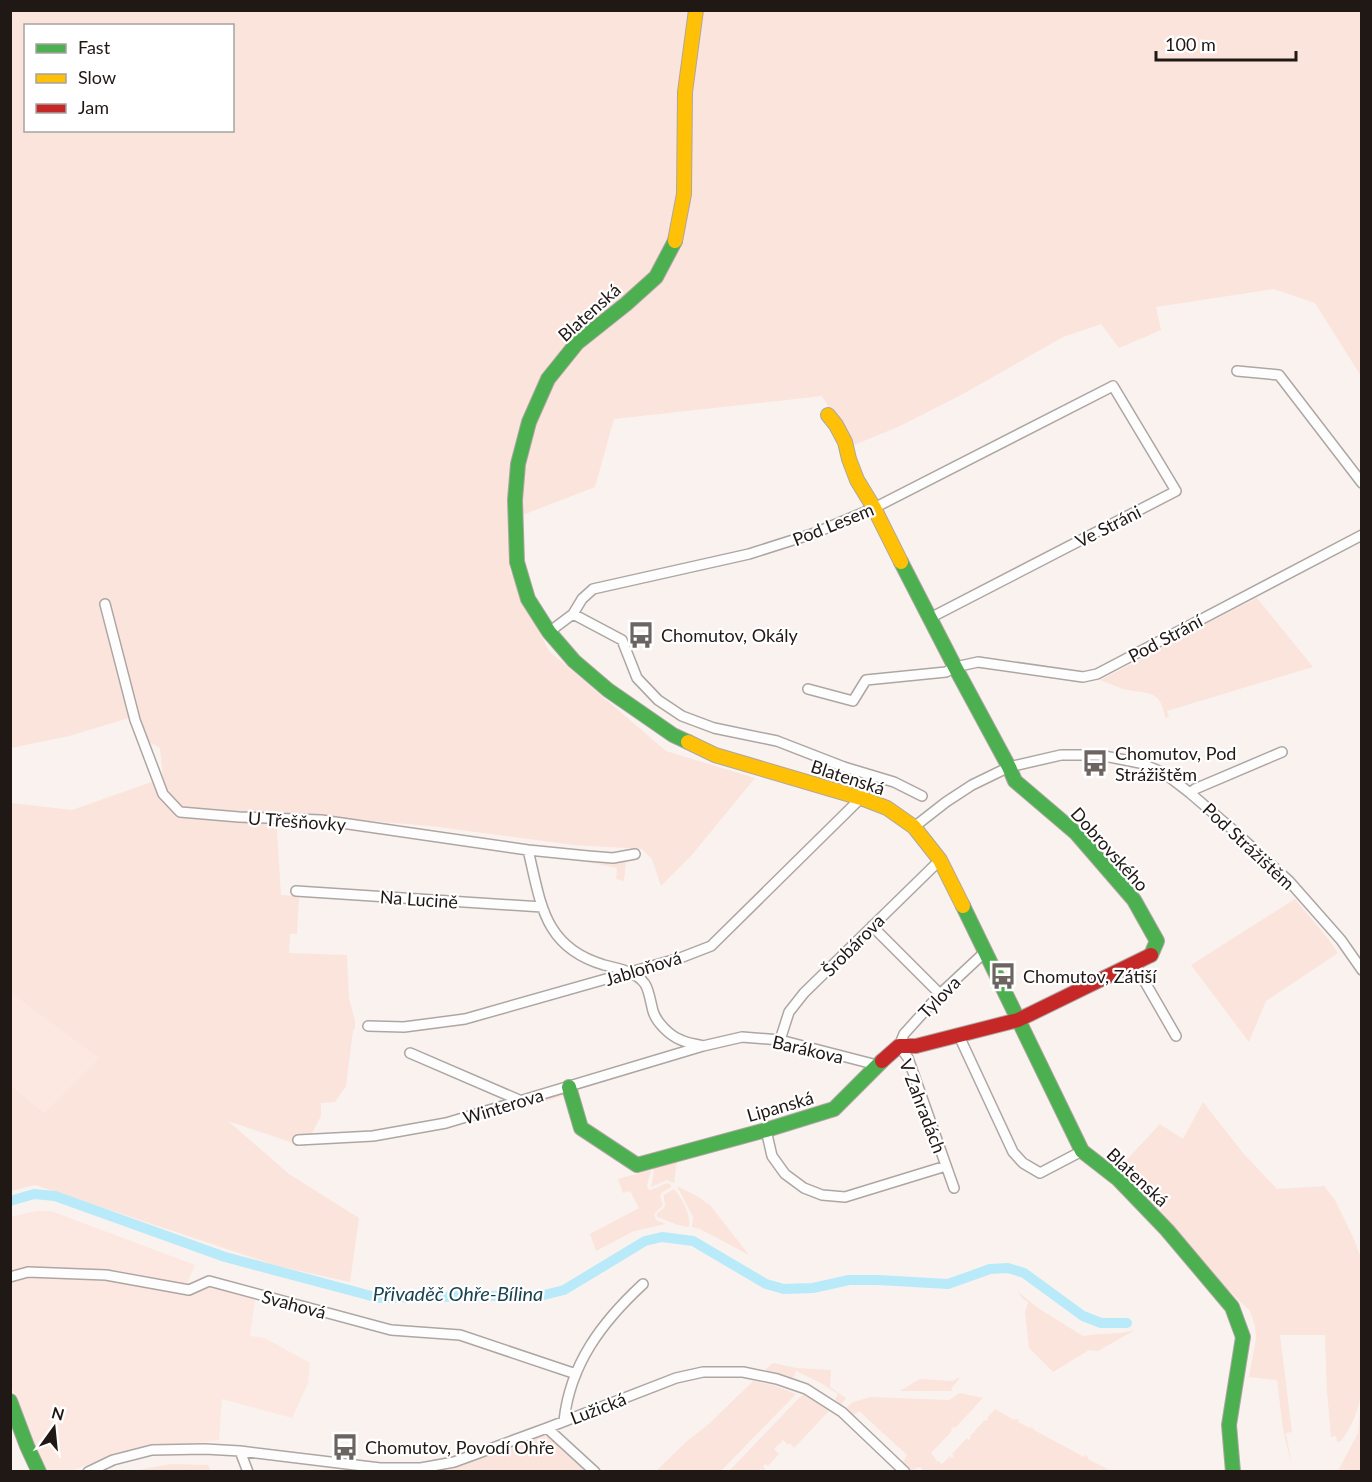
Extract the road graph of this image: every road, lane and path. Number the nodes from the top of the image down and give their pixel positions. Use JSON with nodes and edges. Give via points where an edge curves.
{"nodes":[{"id":1,"x":696,"y":10,"type":"edge"},
{"id":2,"x":1237,"y":371,"type":"dead end"},
{"id":3,"x":1113,"y":386,"type":"joint"},
{"id":4,"x":828,"y":415,"type":"dead end"},
{"id":5,"x":1362,"y":483,"type":"edge"},
{"id":6,"x":874,"y":508,"type":"junction"},
{"id":7,"x":1362,"y":535,"type":"edge"},
{"id":8,"x":105,"y":604,"type":"dead end"},
{"id":9,"x":573,"y":614,"type":"junction"},
{"id":10,"x":930,"y":618,"type":"junction"},
{"id":11,"x":549,"y":632,"type":"junction"},
{"id":12,"x":955,"y":667,"type":"junction"},
{"id":13,"x":808,"y":689,"type":"dead end"},
{"id":14,"x":1282,"y":752,"type":"dead end"},
{"id":15,"x":1009,"y":767,"type":"junction"},
{"id":16,"x":872,"y":776,"type":"junction"},
{"id":17,"x":1190,"y":793,"type":"junction"},
{"id":18,"x":922,"y":796,"type":"dead end"},
{"id":19,"x":861,"y":798,"type":"junction"},
{"id":20,"x":914,"y":827,"type":"junction"},
{"id":21,"x":528,"y":850,"type":"junction"},
{"id":22,"x":635,"y":854,"type":"dead end"},
{"id":23,"x":940,"y":860,"type":"junction"},
{"id":24,"x":296,"y":891,"type":"dead end"},
{"id":25,"x":542,"y":907,"type":"junction"},
{"id":26,"x":872,"y":926,"type":"junction"},
{"id":27,"x":985,"y":952,"type":"junction"},
{"id":28,"x":1134,"y":963,"type":"junction"},
{"id":29,"x":1362,"y":970,"type":"edge"},
{"id":30,"x":630,"y":972,"type":"junction"},
{"id":31,"x":940,"y":994,"type":"junction"},
{"id":32,"x":1018,"y":1020,"type":"junction"},
{"id":33,"x":368,"y":1026,"type":"dead end"},
{"id":34,"x":959,"y":1036,"type":"junction"},
{"id":35,"x":1176,"y":1036,"type":"dead end"},
{"id":36,"x":780,"y":1040,"type":"junction"},
{"id":37,"x":703,"y":1046,"type":"junction"},
{"id":38,"x":898,"y":1046,"type":"junction"},
{"id":39,"x":410,"y":1053,"type":"dead end"},
{"id":40,"x":877,"y":1065,"type":"junction"},
{"id":41,"x":569,"y":1086,"type":"junction"},
{"id":42,"x":519,"y":1100,"type":"junction"},
{"id":43,"x":766,"y":1130,"type":"junction"},
{"id":44,"x":298,"y":1140,"type":"dead end"},
{"id":45,"x":1082,"y":1151,"type":"junction"},
{"id":46,"x":946,"y":1166,"type":"junction"},
{"id":47,"x":954,"y":1188,"type":"dead end"},
{"id":48,"x":10,"y":1277,"type":"edge"},
{"id":49,"x":643,"y":1284,"type":"dead end"},
{"id":50,"x":576,"y":1374,"type":"junction"},
{"id":51,"x":10,"y":1401,"type":"edge"},
{"id":52,"x":564,"y":1421,"type":"junction"},
{"id":53,"x":548,"y":1428,"type":"junction"},
{"id":54,"x":240,"y":1451,"type":"junction"},
{"id":55,"x":421,"y":1470,"type":"edge"},
{"id":56,"x":39,"y":1472,"type":"edge"},
{"id":57,"x":88,"y":1472,"type":"edge"},
{"id":58,"x":248,"y":1472,"type":"edge"},
{"id":59,"x":596,"y":1472,"type":"edge"},
{"id":60,"x":905,"y":1472,"type":"edge"},
{"id":61,"x":1233,"y":1472,"type":"edge"}],
"edges":[{"from":1,"to":11,"type":"street","name":"Blatenská","via":[[685,92],[684,194],[675,241],[656,277],[577,343],[548,379],[518,464],[517,562],[528,599]]},
{"from":2,"to":5,"type":"street","via":[[1279,375]]},
{"from":3,"to":6,"type":"street","name":"Pod Lesem"},
{"from":3,"to":10,"type":"street","name":"Ve Stráni","via":[[1176,491]]},
{"from":4,"to":6,"type":"street","name":"Dobrovského","via":[[845,442],[857,480]]},
{"from":6,"to":9,"type":"street","name":"Pod Lesem","via":[[815,533],[749,554],[593,589]]},
{"from":6,"to":10,"type":"street","name":"Dobrovského"},
{"from":7,"to":12,"type":"street","name":"Pod Strání","via":[[1097,674],[1083,677],[978,662]]},
{"from":8,"to":21,"type":"street","name":"U Třešňovky","via":[[135,720],[164,794],[180,812],[321,820]]},
{"from":9,"to":11,"type":"street","name":"Pod Lesem"},
{"from":9,"to":16,"type":"street","via":[[622,640],[637,678],[658,700],[682,716],[714,728],[777,741]]},
{"from":10,"to":12,"type":"street","name":"Dobrovského"},
{"from":11,"to":19,"type":"street","name":"Blatenská","via":[[600,683],[673,735],[715,755]]},
{"from":12,"to":13,"type":"street","via":[[946,672],[866,680],[853,701]]},
{"from":12,"to":15,"type":"street","name":"Dobrovského"},
{"from":14,"to":17,"type":"street"},
{"from":15,"to":17,"type":"street","name":"Pod Strážištěm","via":[[1061,755],[1099,755],[1140,763],[1164,773]]},
{"from":15,"to":20,"type":"street","name":"Pod Strážištěm","via":[[972,785]]},
{"from":15,"to":28,"type":"street","name":"Dobrovského","via":[[1015,781],[1076,833],[1134,900],[1157,941],[1151,956]]},
{"from":16,"to":18,"type":"street"},
{"from":16,"to":19,"type":"street","name":"Jabloňová"},
{"from":17,"to":29,"type":"street","name":"Pod Strážištěm","via":[[1289,881]]},
{"from":19,"to":20,"type":"street","name":"Blatenská","via":[[887,808]]},
{"from":19,"to":30,"type":"street","name":"Jabloňová","via":[[711,946]]},
{"from":20,"to":23,"type":"street","name":"Blatenská"},
{"from":21,"to":22,"type":"street","name":"U Třešňovky","via":[[614,858]]},
{"from":21,"to":25,"type":"street"},
{"from":23,"to":26,"type":"street","name":"Šrobárova"},
{"from":23,"to":27,"type":"street","name":"Blatenská"},
{"from":24,"to":25,"type":"street","name":"Na Lucině"},
{"from":25,"to":30,"type":"street","via":[[546,919],[569,949]]},
{"from":26,"to":31,"type":"street"},
{"from":26,"to":36,"type":"street","name":"Šrobárova","via":[[789,1012]]},
{"from":27,"to":31,"type":"street","name":"Tylova"},
{"from":27,"to":32,"type":"street","name":"Blatenská"},
{"from":28,"to":32,"type":"street","name":"Dobrovského"},
{"from":28,"to":35,"type":"street"},
{"from":30,"to":33,"type":"street","name":"Jabloňová","via":[[465,1019],[404,1027]]},
{"from":30,"to":37,"type":"street","via":[[645,984],[654,1016],[665,1029],[680,1040]]},
{"from":31,"to":38,"type":"street","name":"Tylova"},
{"from":32,"to":34,"type":"street"},
{"from":32,"to":45,"type":"street","name":"Blatenská"},
{"from":34,"to":38,"type":"street"},
{"from":34,"to":45,"type":"street","via":[[1013,1152],[1023,1163],[1040,1173]]},
{"from":36,"to":37,"type":"street","name":"Barákova","via":[[742,1037]]},
{"from":36,"to":40,"type":"street","name":"Barákova"},
{"from":37,"to":41,"type":"street","name":"Winterova"},
{"from":38,"to":40,"type":"street","name":"Lipanská"},
{"from":38,"to":46,"type":"street","name":"V Zahradách","via":[[908,1058]]},
{"from":39,"to":42,"type":"street"},
{"from":40,"to":43,"type":"street","name":"Lipanská","via":[[834,1109]]},
{"from":41,"to":42,"type":"street","name":"Winterova"},
{"from":41,"to":43,"type":"street","name":"Lipanská","via":[[581,1128],[637,1165]]},
{"from":42,"to":44,"type":"street","name":"Winterova","via":[[446,1123],[373,1136]]},
{"from":43,"to":46,"type":"street","name":"V Zahradách","via":[[772,1156],[785,1174],[822,1196],[845,1197]]},
{"from":45,"to":61,"type":"street","name":"Blatenská","via":[[1119,1179],[1232,1306],[1243,1337],[1229,1425]]},
{"from":46,"to":47,"type":"street","name":"V Zahradách"},
{"from":48,"to":50,"type":"street","name":"Svahová","via":[[28,1272],[106,1275],[189,1290],[209,1281],[391,1330],[460,1335]]},
{"from":49,"to":50,"type":"street","via":[[598,1332]]},
{"from":50,"to":52,"type":"street","via":[[566,1401]]},
{"from":51,"to":56,"type":"street"},
{"from":52,"to":53,"type":"street","name":"Lužická"},
{"from":52,"to":60,"type":"street","name":"Lužická","via":[[676,1378],[703,1372],[743,1372],[806,1389],[842,1412]]},
{"from":53,"to":55,"type":"street","name":"Lužická"},
{"from":53,"to":59,"type":"street"},
{"from":54,"to":55,"type":"street","name":"Lužická"},
{"from":54,"to":57,"type":"street","name":"Lužická","via":[[152,1450],[113,1460]]},
{"from":54,"to":58,"type":"street"}]}
